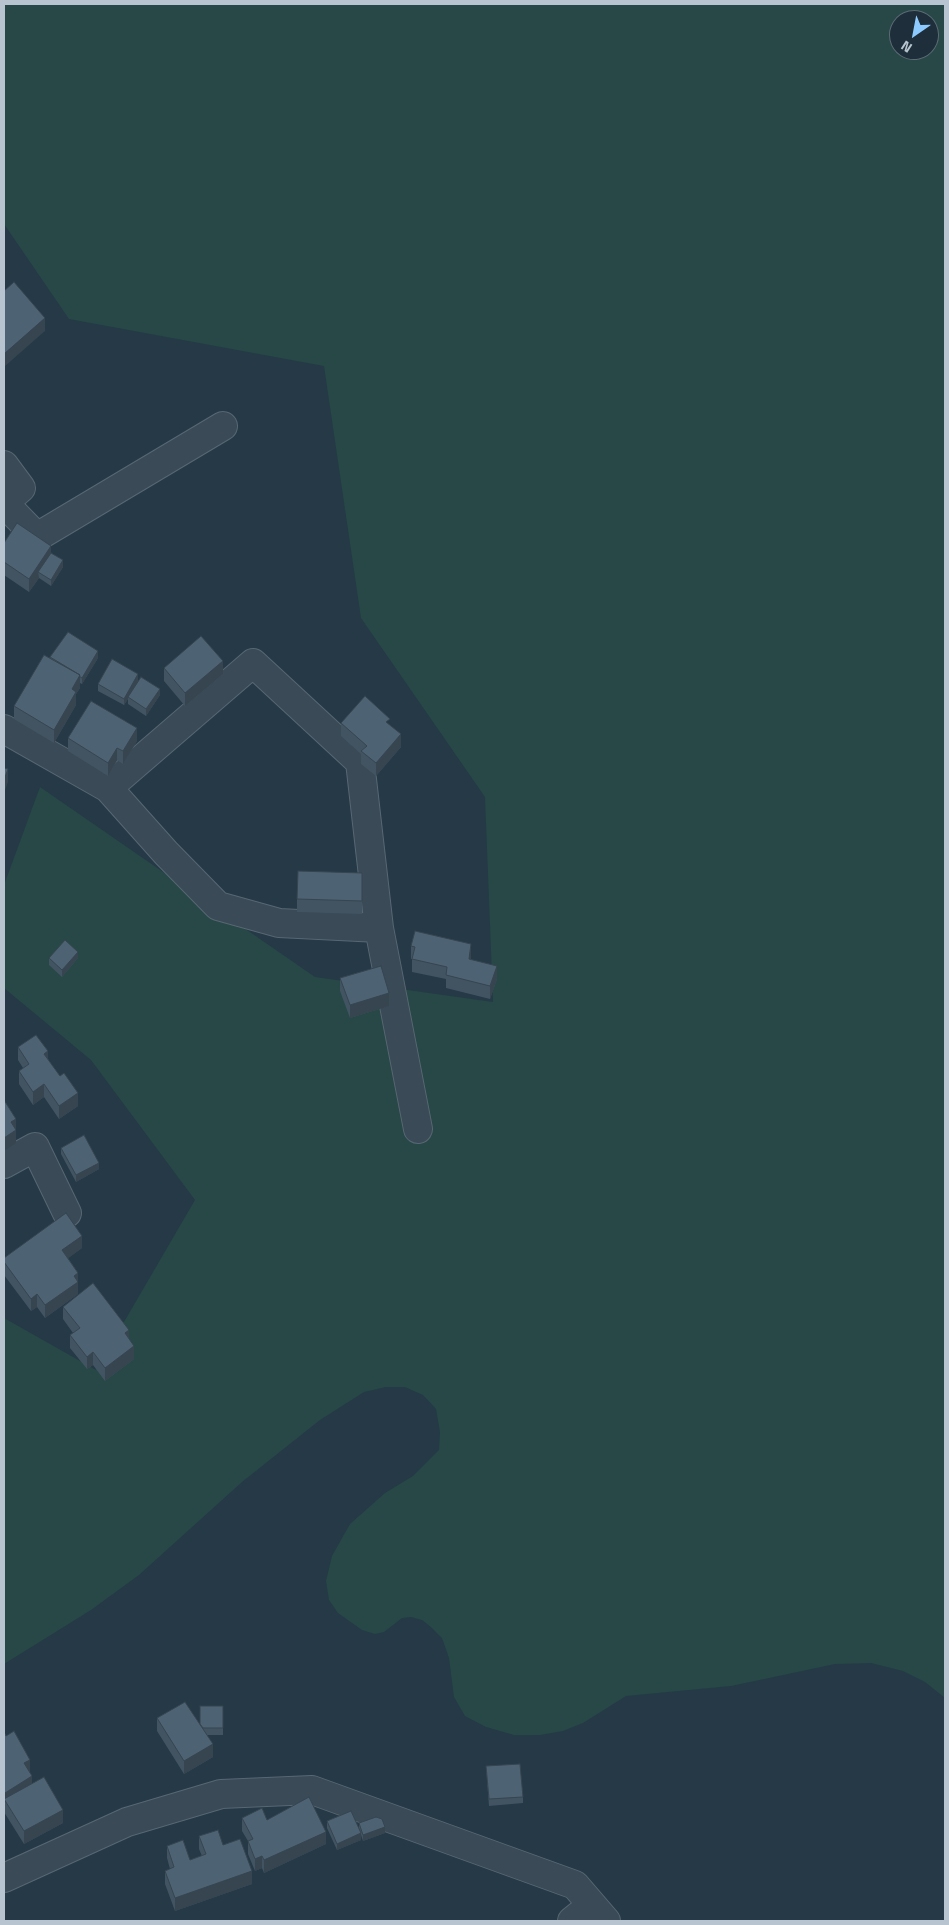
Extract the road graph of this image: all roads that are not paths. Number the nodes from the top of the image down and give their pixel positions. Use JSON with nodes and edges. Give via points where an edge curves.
{"nodes":[{"id":1,"x":223,"y":426,"type":"dead end"},
{"id":2,"x":4,"y":464,"type":"edge"},
{"id":3,"x":4,"y":503,"type":"edge"},
{"id":4,"x":4,"y":729,"type":"edge"},
{"id":5,"x":108,"y":788,"type":"junction"},
{"id":6,"x":379,"y":928,"type":"junction"},
{"id":7,"x":418,"y":1129,"type":"dead end"},
{"id":8,"x":4,"y":1164,"type":"edge"},
{"id":9,"x":67,"y":1213,"type":"edge"},
{"id":10,"x":4,"y":1878,"type":"edge"},
{"id":11,"x":590,"y":1916,"type":"edge"}],
"edges":[{"from":1,"to":3,"type":"street","via":[[37,537]]},
{"from":2,"to":3,"type":"street","via":[[21,488]]},
{"from":4,"to":5,"type":"street"},
{"from":5,"to":6,"type":"street","via":[[218,906],[279,923]]},
{"from":5,"to":6,"type":"street","via":[[253,663],[360,762]]},
{"from":6,"to":7,"type":"street"},
{"from":8,"to":9,"type":"street","via":[[35,1147]]},
{"from":10,"to":11,"type":"street","via":[[127,1822],[221,1794],[312,1790],[575,1885]]}]}
